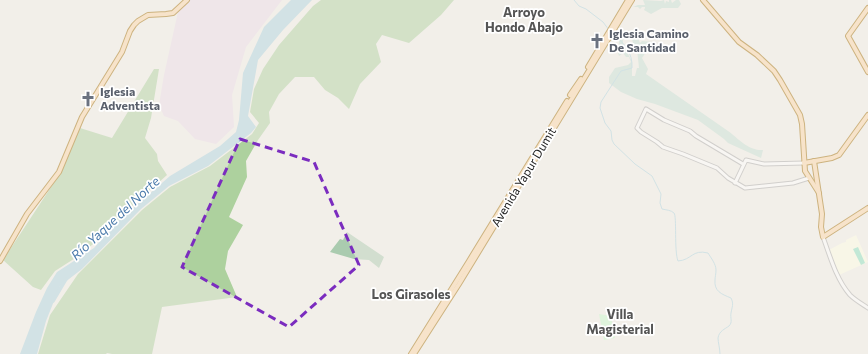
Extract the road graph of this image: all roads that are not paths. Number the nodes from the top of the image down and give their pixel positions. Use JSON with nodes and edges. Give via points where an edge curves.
{"nodes":[{"id":1,"x":187,"y":0,"type":"edge"},
{"id":2,"x":628,"y":0,"type":"edge"},
{"id":3,"x":632,"y":0,"type":"edge"},
{"id":4,"x":704,"y":0,"type":"edge"},
{"id":5,"x":868,"y":8,"type":"edge"},
{"id":6,"x":616,"y":23,"type":"junction"},
{"id":7,"x":607,"y":38,"type":"junction"},
{"id":8,"x":868,"y":72,"type":"edge"},
{"id":9,"x":868,"y":115,"type":"edge"},
{"id":10,"x":814,"y":161,"type":"junction"},
{"id":11,"x":804,"y":163,"type":"junction"},
{"id":12,"x":744,"y":164,"type":"junction"},
{"id":13,"x":809,"y":178,"type":"junction"},
{"id":14,"x":735,"y":183,"type":"junction"},
{"id":15,"x":816,"y":185,"type":"junction"},
{"id":16,"x":868,"y":208,"type":"edge"},
{"id":17,"x":823,"y":237,"type":"junction"},
{"id":18,"x":0,"y":261,"type":"edge"},
{"id":19,"x":868,"y":308,"type":"edge"},
{"id":20,"x":410,"y":354,"type":"edge"},
{"id":21,"x":414,"y":354,"type":"edge"}],
"edges":[{"from":1,"to":18,"type":"main road","via":[[172,13],[148,15],[134,25],[122,52],[82,117],[58,172],[27,214]]},
{"from":2,"to":6,"type":"main road","name":"Avenida Yapur Dumit"},
{"from":3,"to":6,"type":"main road","name":"Avenida Yapur Dumit"},
{"from":4,"to":11,"type":"main road","via":[[740,42],[780,80],[800,115]]},
{"from":5,"to":8,"type":"main road","via":[[848,36]]},
{"from":6,"to":7,"type":"main road","name":"Avenida Yapur Dumit"},
{"from":7,"to":20,"type":"main road","name":"Avenida Yapur Dumit"},
{"from":7,"to":21,"type":"main road","name":"Avenida Yapur Dumit"},
{"from":9,"to":10,"type":"main road","via":[[839,155]]},
{"from":10,"to":11,"type":"main road"},
{"from":10,"to":15,"type":"main road"},
{"from":11,"to":12,"type":"street","via":[[764,164],[746,160]]},
{"from":11,"to":13,"type":"main road"},
{"from":12,"to":14,"type":"street"},
{"from":12,"to":14,"type":"street","via":[[690,131],[646,109],[637,129],[663,147],[718,168]]},
{"from":13,"to":14,"type":"street","via":[[752,188]]},
{"from":13,"to":15,"type":"main road"},
{"from":15,"to":17,"type":"main road"},
{"from":16,"to":17,"type":"main road"},
{"from":17,"to":19,"type":"street","via":[[844,287],[856,301]]}]}
